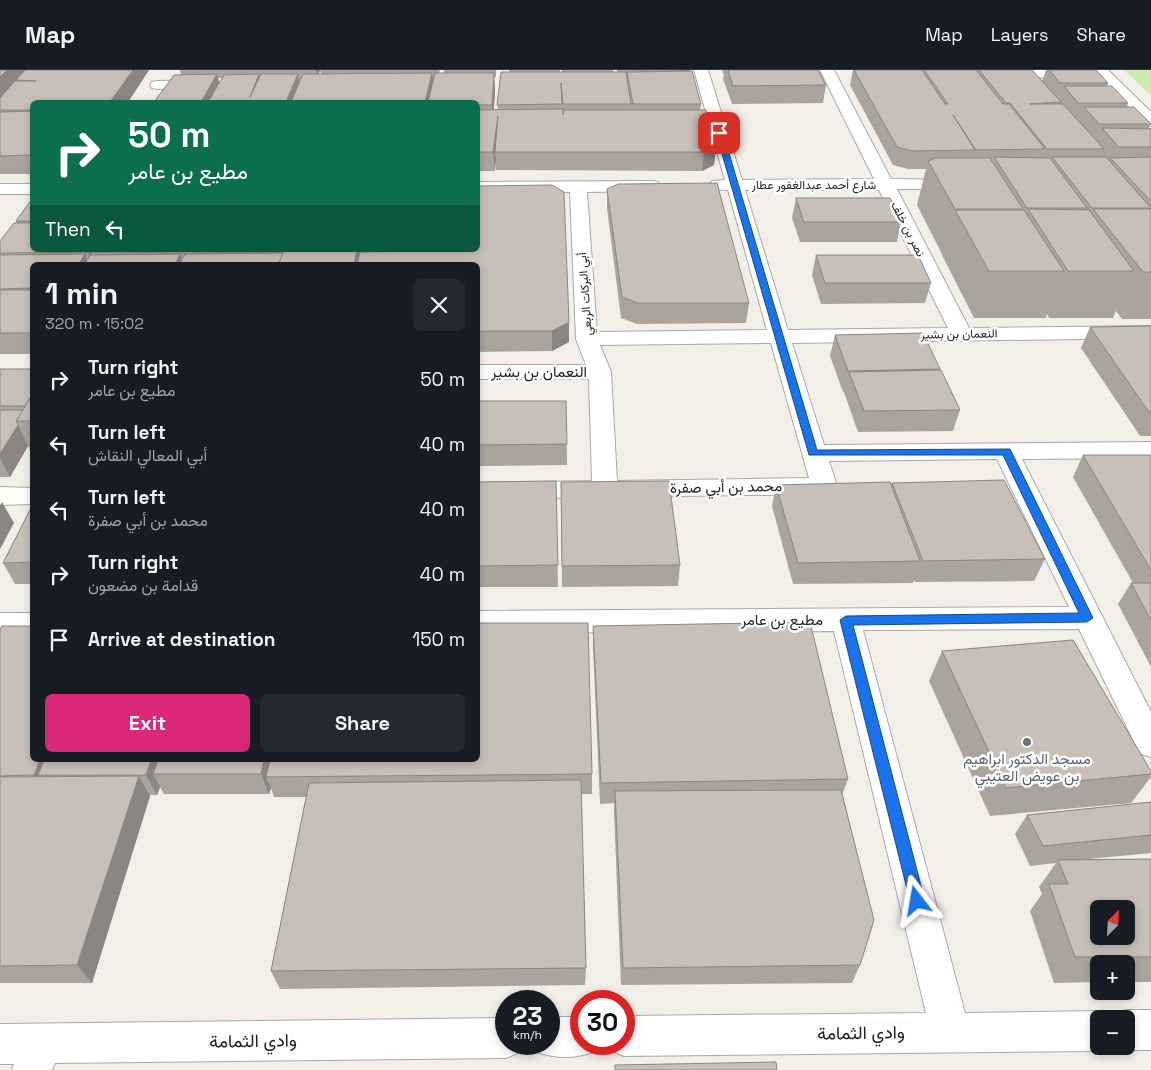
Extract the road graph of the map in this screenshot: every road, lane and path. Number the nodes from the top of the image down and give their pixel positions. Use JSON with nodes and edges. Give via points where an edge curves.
{"nodes":[{"id":1,"x":168,"y":70,"type":"edge"},
{"id":2,"x":1101,"y":71,"type":"edge"},
{"id":3,"x":829,"y":72,"type":"edge"},
{"id":4,"x":986,"y":74,"type":"edge"},
{"id":5,"x":849,"y":75,"type":"dead end"},
{"id":6,"x":696,"y":77,"type":"edge"},
{"id":7,"x":217,"y":84,"type":"edge"},
{"id":8,"x":1151,"y":121,"type":"edge"},
{"id":9,"x":886,"y":184,"type":"junction"},
{"id":10,"x":974,"y":184,"type":"edge"},
{"id":11,"x":705,"y":185,"type":"edge"},
{"id":12,"x":734,"y":185,"type":"junction"},
{"id":13,"x":578,"y":186,"type":"junction"},
{"id":14,"x":666,"y":186,"type":"edge"},
{"id":15,"x":480,"y":187,"type":"edge"},
{"id":16,"x":0,"y":189,"type":"edge"},
{"id":17,"x":30,"y":189,"type":"edge"},
{"id":18,"x":1151,"y":332,"type":"edge"},
{"id":19,"x":962,"y":334,"type":"junction"},
{"id":20,"x":779,"y":336,"type":"junction"},
{"id":21,"x":587,"y":339,"type":"junction"},
{"id":22,"x":480,"y":372,"type":"edge"},
{"id":23,"x":600,"y":372,"type":"junction"},
{"id":24,"x":1151,"y":450,"type":"edge"},
{"id":25,"x":1006,"y":452,"type":"junction"},
{"id":26,"x":813,"y":453,"type":"junction"},
{"id":27,"x":604,"y":489,"type":"junction"},
{"id":28,"x":480,"y":491,"type":"edge"},
{"id":29,"x":0,"y":496,"type":"edge"},
{"id":30,"x":30,"y":496,"type":"edge"},
{"id":31,"x":1087,"y":618,"type":"junction"},
{"id":32,"x":846,"y":620,"type":"junction"},
{"id":33,"x":480,"y":622,"type":"edge"},
{"id":34,"x":0,"y":624,"type":"edge"},
{"id":35,"x":30,"y":624,"type":"edge"},
{"id":36,"x":1151,"y":744,"type":"edge"},
{"id":37,"x":1090,"y":1030,"type":"edge"},
{"id":38,"x":1135,"y":1030,"type":"edge"},
{"id":39,"x":1151,"y":1030,"type":"edge"},
{"id":40,"x":950,"y":1032,"type":"junction"},
{"id":41,"x":635,"y":1036,"type":"edge"},
{"id":42,"x":495,"y":1038,"type":"edge"},
{"id":43,"x":0,"y":1044,"type":"edge"},
{"id":44,"x":37,"y":1057,"type":"edge"}],
"edges":[{"from":1,"to":7,"type":"street","via":[[153,91]]},
{"from":2,"to":4,"type":"street"},
{"from":2,"to":8,"type":"street"},
{"from":3,"to":5,"type":"street"},
{"from":3,"to":9,"type":"street","name":"نصر بن خلف"},
{"from":6,"to":12,"type":"street"},
{"from":9,"to":10,"type":"street","name":"شارع أحمد عبدالغفور عطار"},
{"from":9,"to":12,"type":"street","name":"شارع أحمد عبدالغفور عطار"},
{"from":9,"to":19,"type":"street","name":"نصر بن خلف"},
{"from":11,"to":12,"type":"street","name":"شارع أحمد عبدالغفور عطار"},
{"from":12,"to":20,"type":"street"},
{"from":13,"to":14,"type":"street"},
{"from":13,"to":15,"type":"street"},
{"from":13,"to":21,"type":"street","name":"أبي البركات الربعي"},
{"from":16,"to":17,"type":"street"},
{"from":18,"to":19,"type":"street","name":"النعمان بن بشير"},
{"from":19,"to":20,"type":"street","name":"النعمان بن بشير"},
{"from":20,"to":21,"type":"street","name":"النعمان بن بشير"},
{"from":20,"to":26,"type":"street"},
{"from":21,"to":23,"type":"street","name":"أبي البركات الربعي"},
{"from":22,"to":23,"type":"street","name":"النعمان بن بشير"},
{"from":23,"to":27,"type":"street","name":"أبي البركات الربعي"},
{"from":24,"to":25,"type":"street"},
{"from":25,"to":26,"type":"street"},
{"from":25,"to":31,"type":"street"},
{"from":26,"to":27,"type":"street","name":"محمد بن أبي صفرة","via":[[824,486]]},
{"from":27,"to":28,"type":"street","name":"محمد بن أبي صفرة"},
{"from":29,"to":30,"type":"street"},
{"from":31,"to":32,"type":"street","name":"مطيع بن عامر"},
{"from":31,"to":36,"type":"street"},
{"from":32,"to":33,"type":"street","name":"مطيع بن عامر"},
{"from":32,"to":40,"type":"street"},
{"from":34,"to":35,"type":"street"},
{"from":37,"to":40,"type":"street","name":"وادي الثمامة"},
{"from":38,"to":39,"type":"street"},
{"from":40,"to":41,"type":"street","name":"وادي الثمامة"},
{"from":42,"to":44,"type":"street","name":"وادي الثمامة"},
{"from":43,"to":44,"type":"street","name":"وادي الثمامة"}]}
